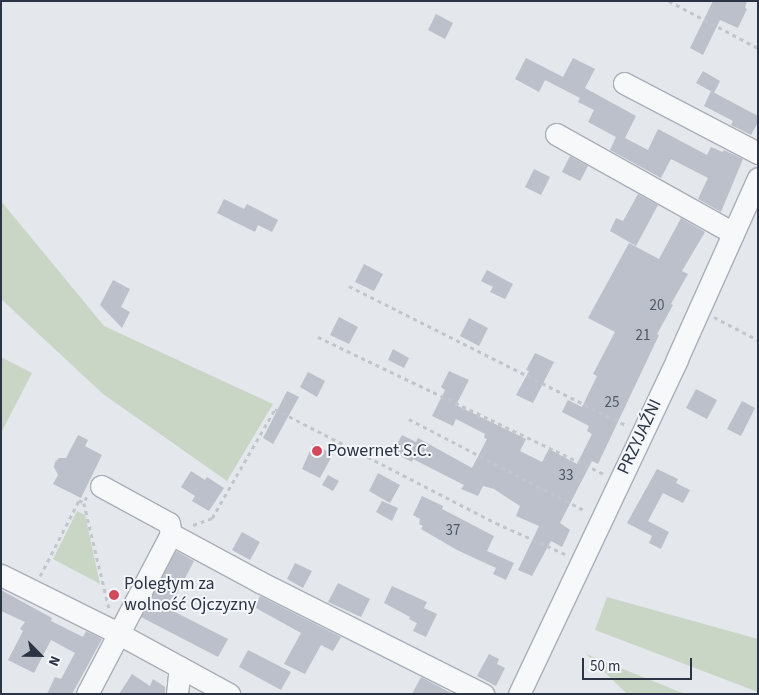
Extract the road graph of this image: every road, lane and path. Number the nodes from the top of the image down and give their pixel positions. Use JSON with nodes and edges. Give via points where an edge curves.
{"nodes":[{"id":1,"x":670,"y":1,"type":"edge"},
{"id":2,"x":758,"y":48,"type":"edge"},
{"id":3,"x":624,"y":83,"type":"dead end"},
{"id":4,"x":556,"y":134,"type":"dead end"},
{"id":5,"x":758,"y":153,"type":"edge"},
{"id":6,"x":756,"y":184,"type":"edge"},
{"id":7,"x":733,"y":233,"type":"junction"},
{"id":8,"x":349,"y":286,"type":"dead end"},
{"id":9,"x":700,"y":310,"type":"junction"},
{"id":10,"x":318,"y":337,"type":"dead end"},
{"id":11,"x":758,"y":340,"type":"edge"},
{"id":12,"x":409,"y":420,"type":"dead end"},
{"id":13,"x":642,"y":433,"type":"junction"},
{"id":14,"x":619,"y":481,"type":"junction"},
{"id":15,"x":100,"y":486,"type":"joint"},
{"id":16,"x":84,"y":503,"type":"junction"},
{"id":17,"x":600,"y":518,"type":"junction"},
{"id":18,"x":171,"y":534,"type":"junction"},
{"id":19,"x":580,"y":561,"type":"junction"},
{"id":20,"x":1,"y":575,"type":"edge"},
{"id":21,"x":33,"y":590,"type":"junction"},
{"id":22,"x":114,"y":632,"type":"junction"},
{"id":23,"x":180,"y":668,"type":"junction"},
{"id":24,"x":87,"y":694,"type":"edge"},
{"id":25,"x":177,"y":694,"type":"edge"},
{"id":26,"x":229,"y":694,"type":"edge"},
{"id":27,"x":483,"y":694,"type":"edge"},
{"id":28,"x":519,"y":694,"type":"edge"}],
"edges":[{"from":1,"to":2,"type":"path"},
{"from":3,"to":5,"type":"street"},
{"from":4,"to":7,"type":"street"},
{"from":6,"to":7,"type":"street","name":"PRZYJAŹNI"},
{"from":7,"to":9,"type":"street","name":"PRZYJAŹNI"},
{"from":8,"to":13,"type":"path"},
{"from":9,"to":11,"type":"path"},
{"from":9,"to":13,"type":"street","name":"PRZYJAŹNI"},
{"from":10,"to":14,"type":"path"},
{"from":12,"to":17,"type":"path"},
{"from":13,"to":14,"type":"street","name":"PRZYJAŹNI"},
{"from":14,"to":17,"type":"street","name":"PRZYJAŹNI"},
{"from":15,"to":16,"type":"path","via":[[95,482]]},
{"from":15,"to":18,"type":"street","via":[[169,523]]},
{"from":16,"to":21,"type":"path","via":[[79,500]]},
{"from":16,"to":22,"type":"path"},
{"from":17,"to":19,"type":"street","name":"PRZYJAŹNI"},
{"from":18,"to":19,"type":"path","via":[[212,518],[276,409],[496,523]]},
{"from":18,"to":22,"type":"street"},
{"from":18,"to":27,"type":"street"},
{"from":19,"to":28,"type":"street","name":"PRZYJAŹNI"},
{"from":20,"to":21,"type":"street"},
{"from":21,"to":22,"type":"street"},
{"from":22,"to":23,"type":"street"},
{"from":22,"to":24,"type":"street"},
{"from":23,"to":25,"type":"street"},
{"from":23,"to":26,"type":"street"}]}
